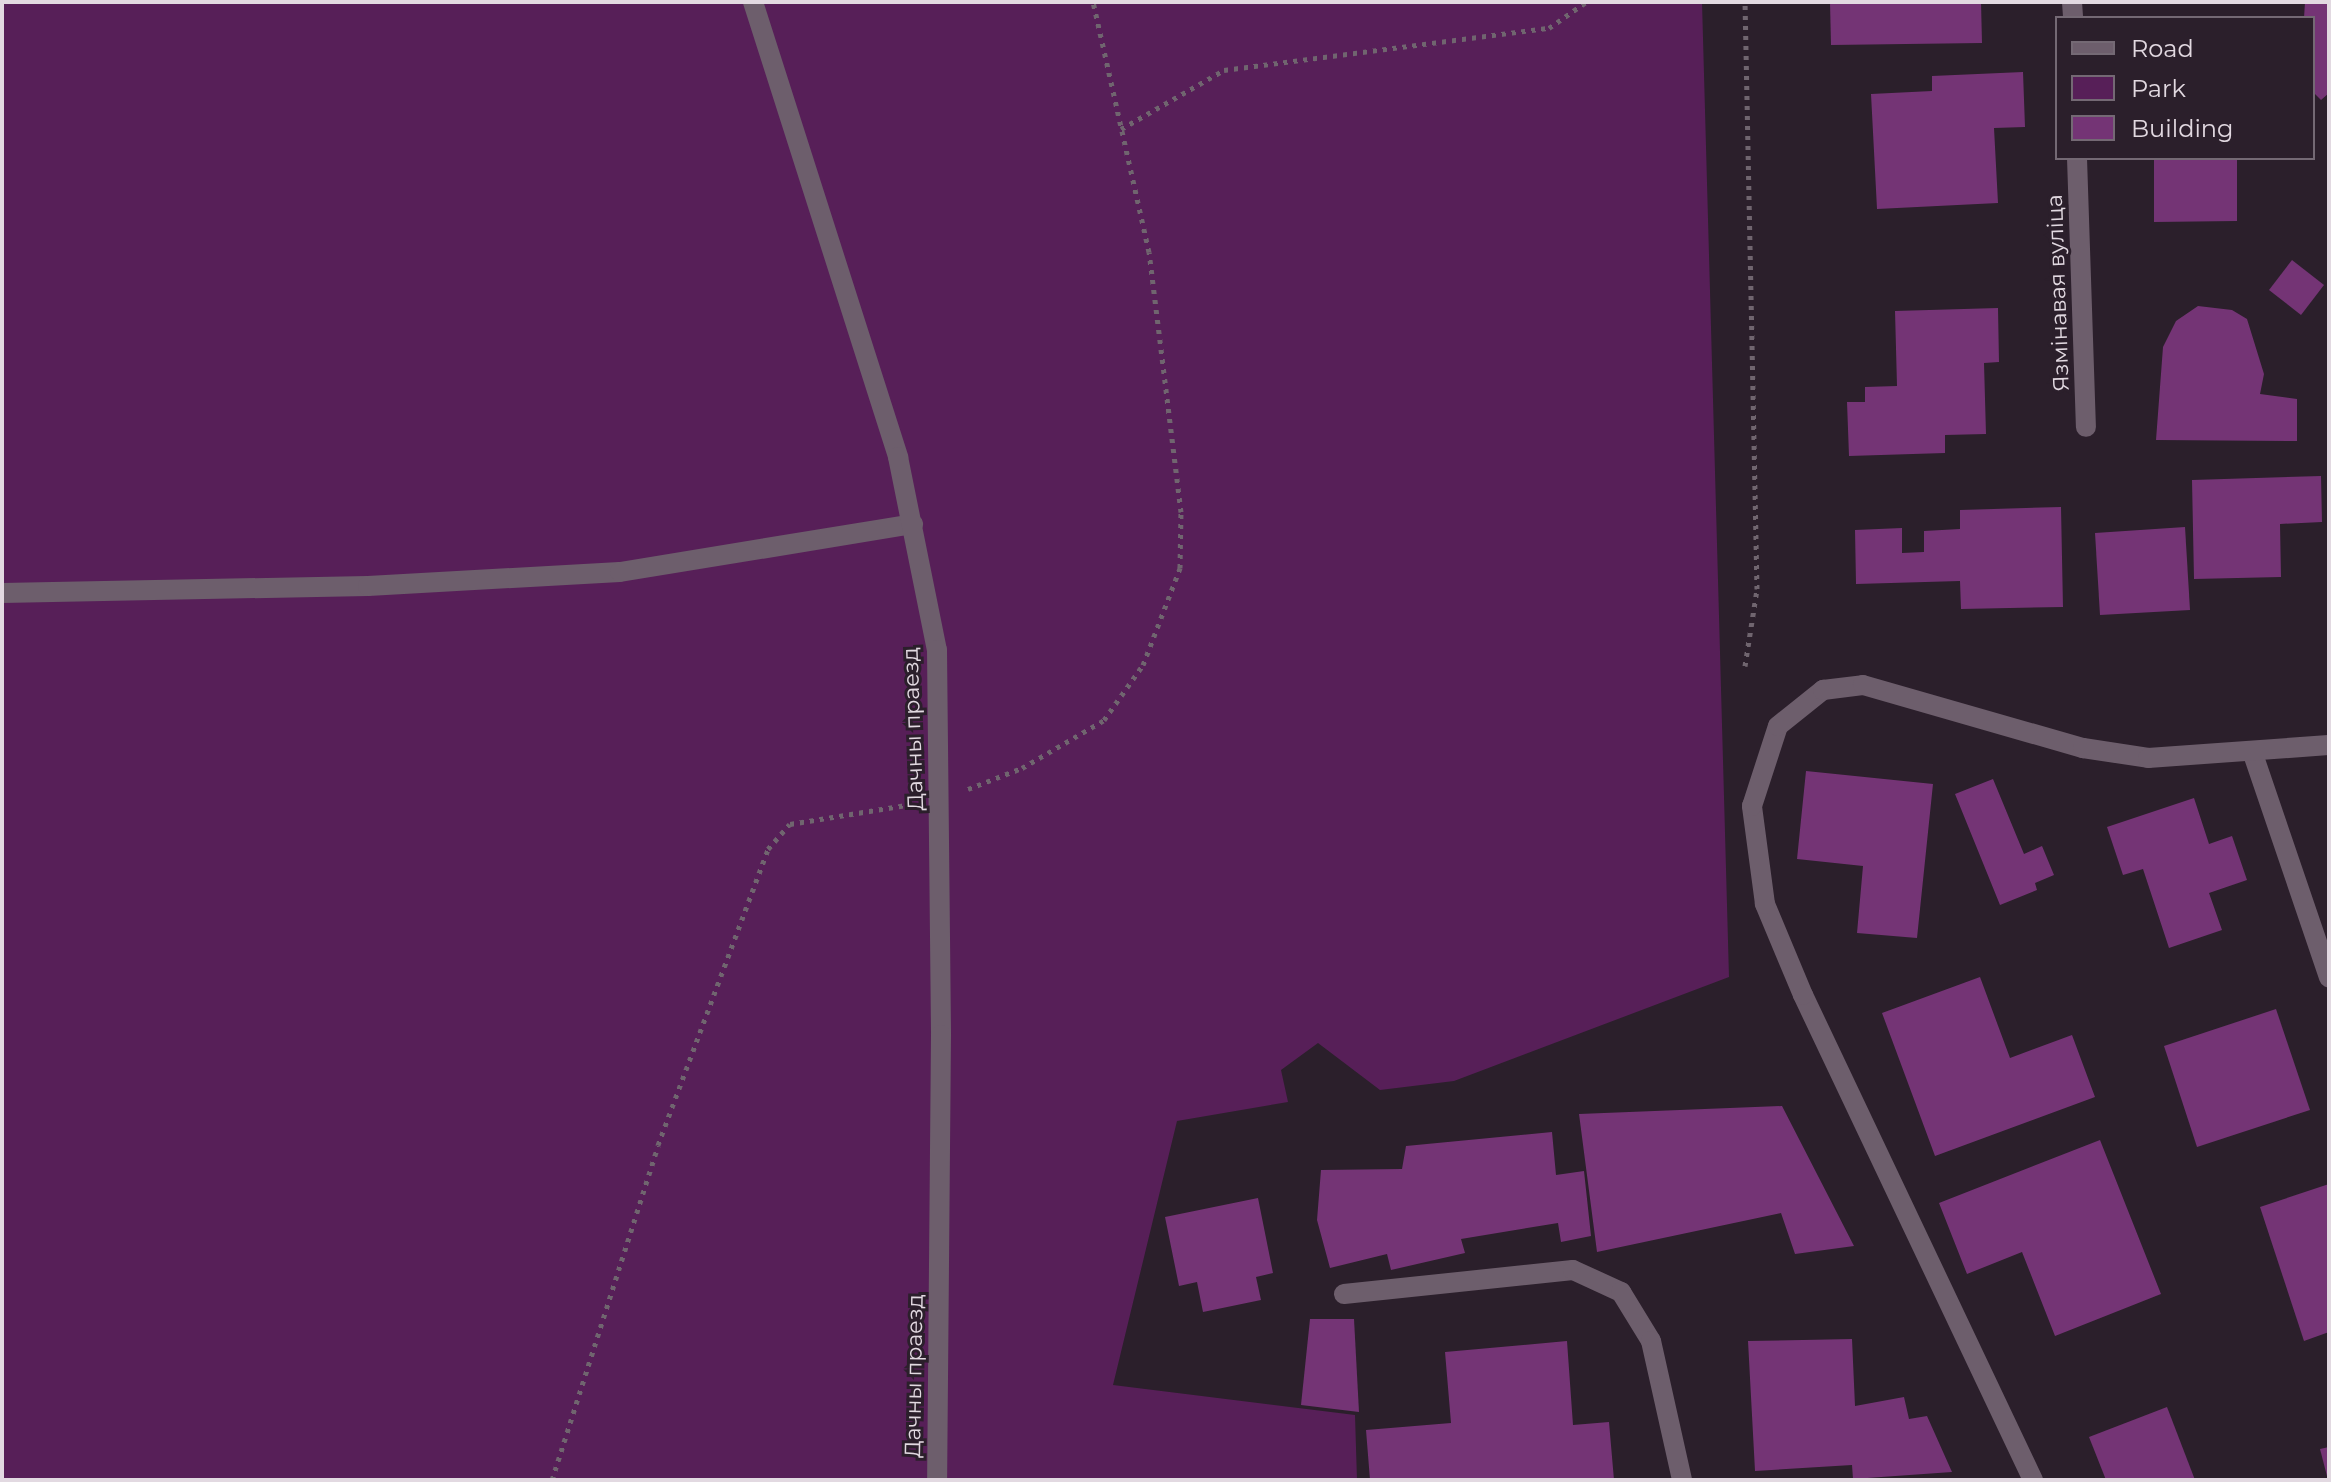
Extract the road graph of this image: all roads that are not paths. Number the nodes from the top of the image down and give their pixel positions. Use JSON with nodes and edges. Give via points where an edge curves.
{"nodes":[{"id":1,"x":753,"y":2,"type":"edge"},
{"id":2,"x":2077,"y":160,"type":"edge"},
{"id":3,"x":2086,"y":427,"type":"dead end"},
{"id":4,"x":913,"y":524,"type":"junction"},
{"id":5,"x":2,"y":593,"type":"edge"},
{"id":6,"x":2329,"y":745,"type":"edge"},
{"id":7,"x":2253,"y":754,"type":"junction"},
{"id":8,"x":2329,"y":977,"type":"edge"},
{"id":9,"x":1344,"y":1294,"type":"dead end"},
{"id":10,"x":937,"y":1480,"type":"edge"},
{"id":11,"x":1682,"y":1480,"type":"edge"},
{"id":12,"x":2033,"y":1480,"type":"edge"}],
"edges":[{"from":1,"to":4,"type":"street","name":"Дачны праезд","via":[[877,385]]},
{"from":2,"to":3,"type":"street","name":"Язмінавая вуліца"},
{"from":4,"to":5,"type":"street","via":[[620,572],[368,586]]},
{"from":4,"to":10,"type":"street","name":"Дачны праезд","via":[[937,650]]},
{"from":6,"to":7,"type":"street"},
{"from":7,"to":8,"type":"street"},
{"from":7,"to":12,"type":"street","via":[[2148,758],[2083,748],[1863,685],[1823,690],[1778,726],[1752,806],[1765,904]]},
{"from":9,"to":11,"type":"street","via":[[1573,1270],[1621,1292],[1651,1341]]}]}
